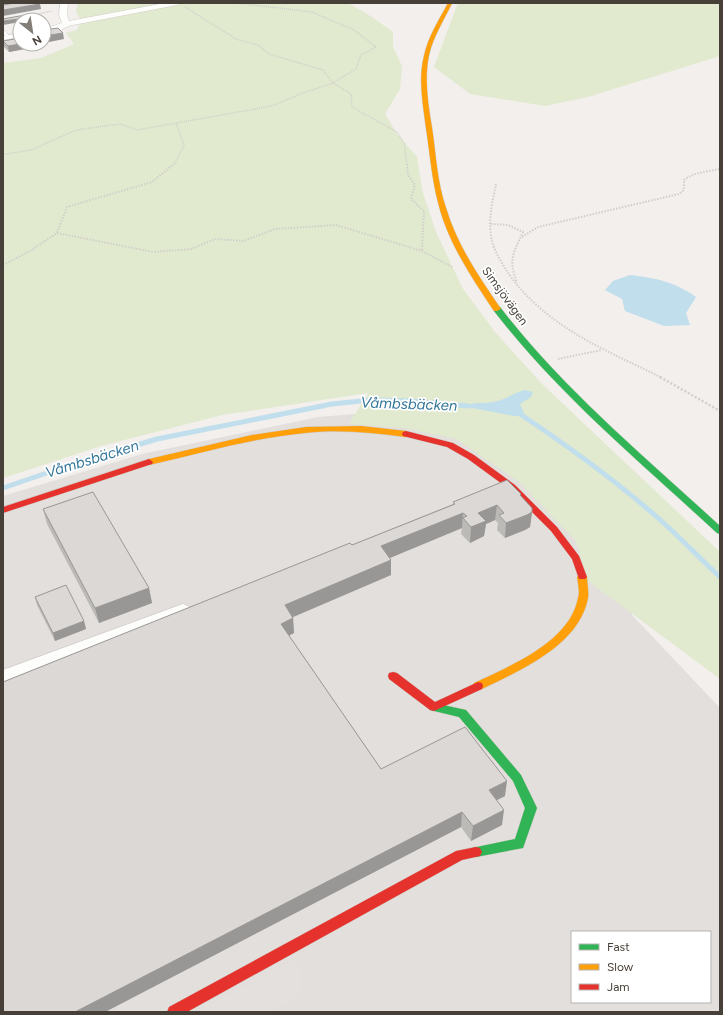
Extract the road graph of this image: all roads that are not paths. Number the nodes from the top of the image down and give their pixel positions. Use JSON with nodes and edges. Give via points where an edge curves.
{"nodes":[{"id":1,"x":450,"y":3,"type":"edge"},
{"id":2,"x":181,"y":5,"type":"edge"},
{"id":3,"x":64,"y":6,"type":"edge"},
{"id":4,"x":66,"y":24,"type":"junction"},
{"id":5,"x":52,"y":29,"type":"edge"},
{"id":6,"x":3,"y":30,"type":"edge"},
{"id":7,"x":6,"y":38,"type":"edge"},
{"id":8,"x":3,"y":510,"type":"edge"},
{"id":9,"x":720,"y":531,"type":"edge"},
{"id":10,"x":195,"y":606,"type":"edge"},
{"id":11,"x":394,"y":676,"type":"dead end"},
{"id":12,"x":3,"y":677,"type":"edge"},
{"id":13,"x":434,"y":706,"type":"junction"},
{"id":14,"x":174,"y":1012,"type":"edge"}],
"edges":[{"from":1,"to":9,"type":"street","name":"Simsjövägen","via":[[428,49],[425,86],[434,167],[446,217],[467,265],[504,318],[542,363]]},
{"from":2,"to":4,"type":"street"},
{"from":3,"to":4,"type":"street"},
{"from":4,"to":5,"type":"street"},
{"from":6,"to":7,"type":"lane"},
{"from":8,"to":13,"type":"street","via":[[154,460],[252,438],[306,430],[361,429],[408,434],[450,445],[512,486],[554,529],[576,558],[583,582],[583,602],[575,621],[563,636],[544,651]]},
{"from":10,"to":12,"type":"street"},
{"from":11,"to":13,"type":"street"},
{"from":13,"to":14,"type":"street","via":[[462,713],[517,778],[531,808],[519,844],[460,855]]}]}
